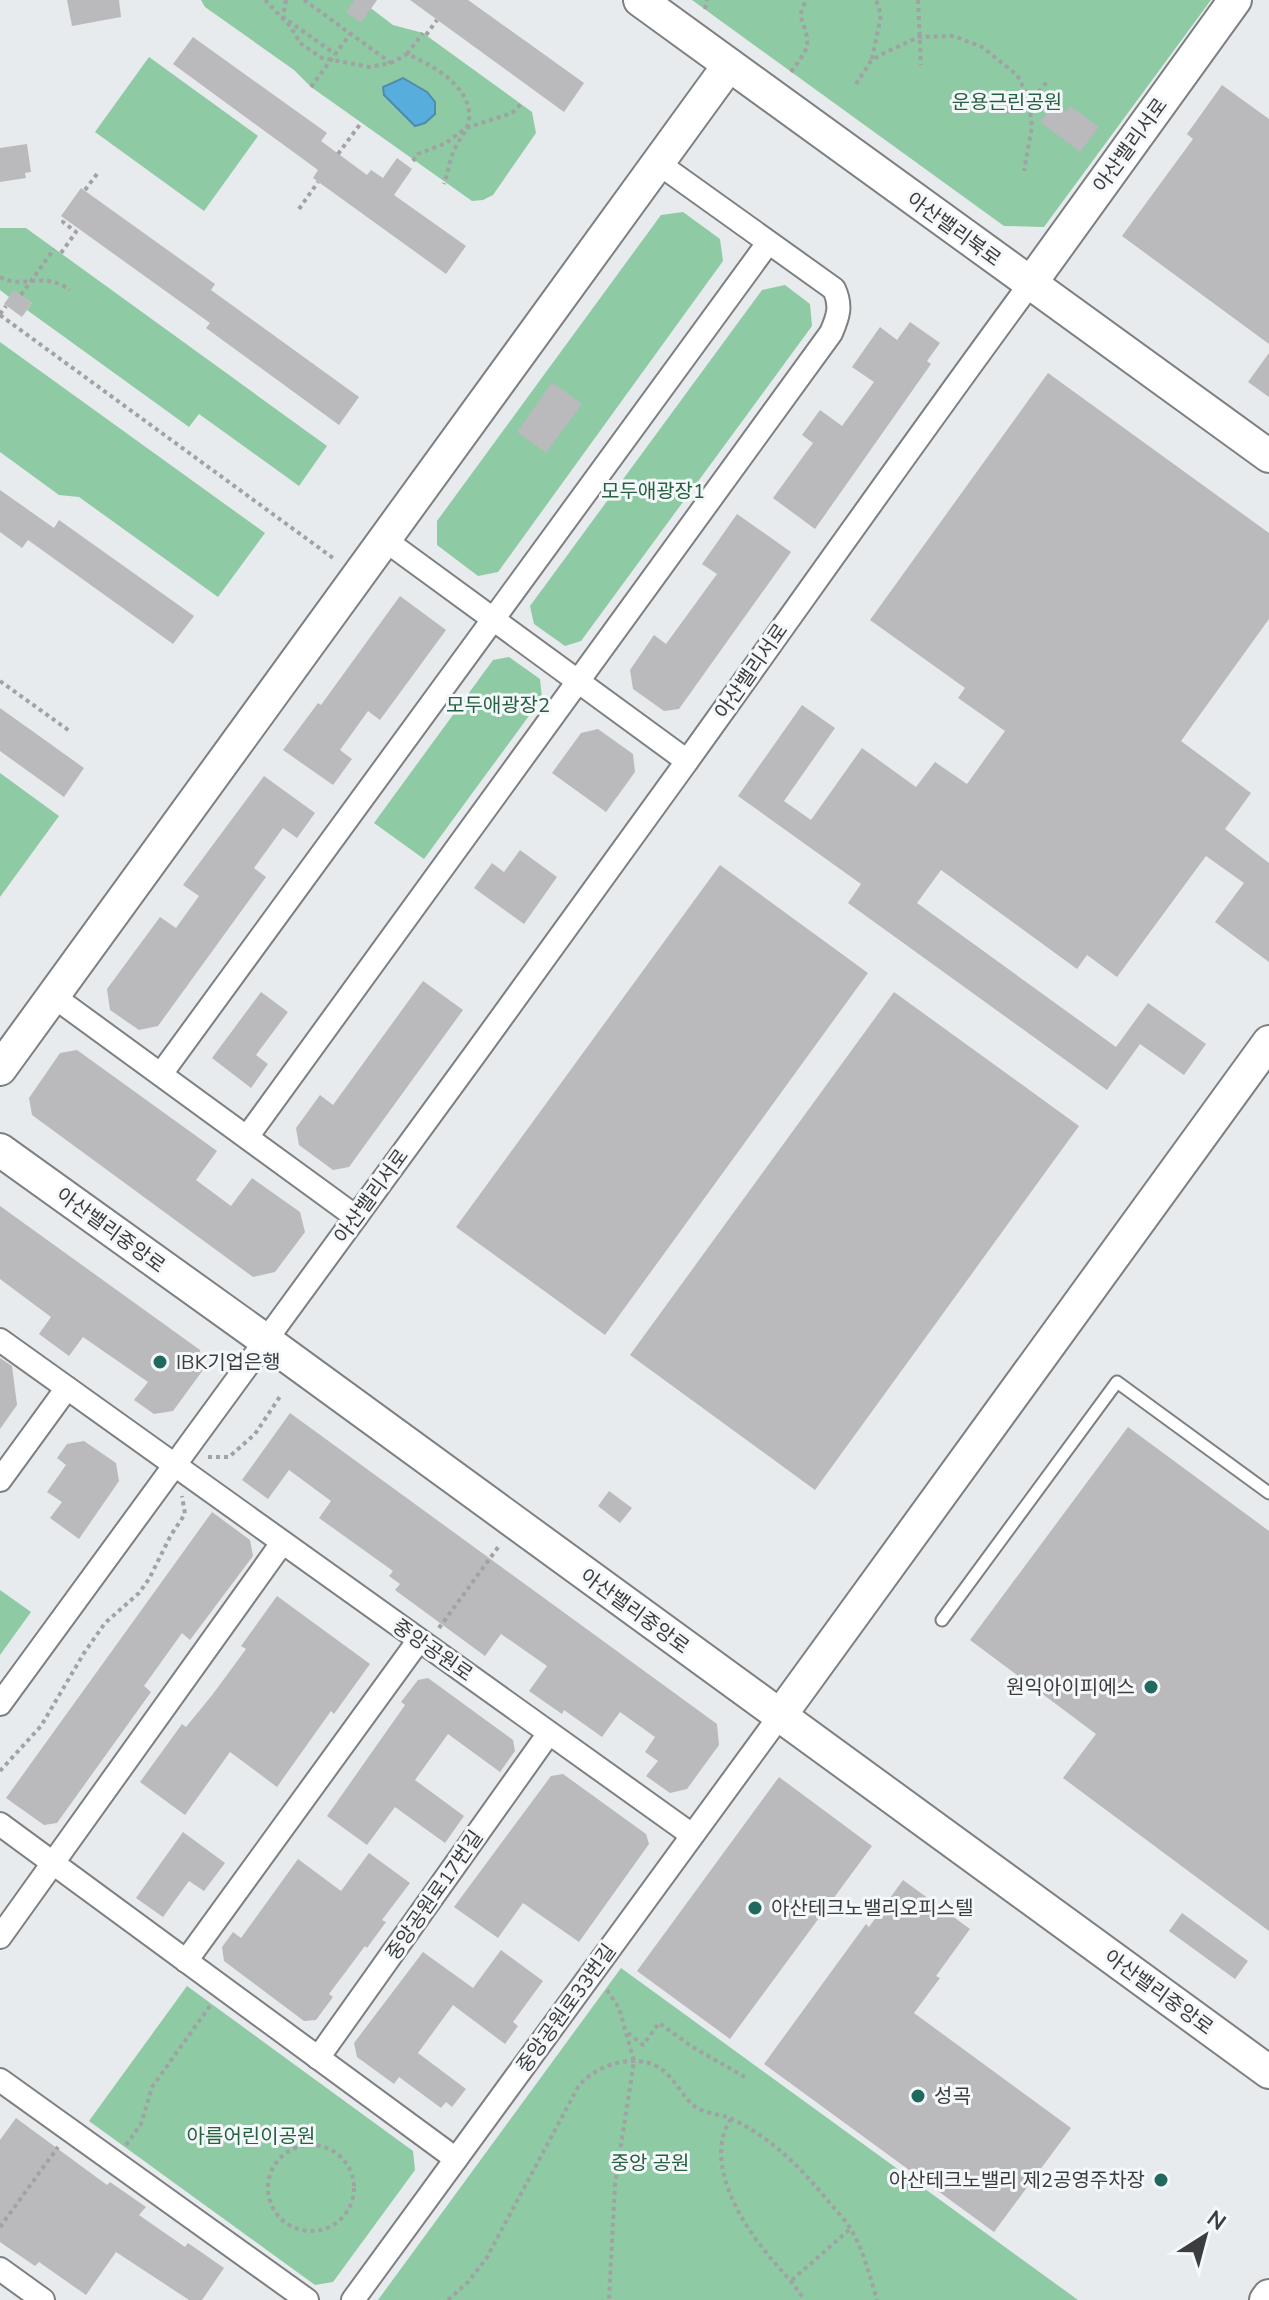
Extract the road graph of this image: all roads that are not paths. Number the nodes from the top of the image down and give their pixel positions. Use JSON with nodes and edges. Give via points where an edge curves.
{"nodes":[{"id":1,"x":640,"y":0,"type":"edge"},
{"id":2,"x":1235,"y":0,"type":"edge"},
{"id":3,"x":729,"y":65,"type":"junction"},
{"id":4,"x":658,"y":163,"type":"junction"},
{"id":5,"x":768,"y":243,"type":"junction"},
{"id":6,"x":1030,"y":284,"type":"junction"},
{"id":7,"x":1269,"y":456,"type":"edge"},
{"id":8,"x":385,"y":540,"type":"junction"},
{"id":9,"x":494,"y":620,"type":"junction"},
{"id":10,"x":578,"y":683,"type":"junction"},
{"id":11,"x":687,"y":761,"type":"junction"},
{"id":12,"x":53,"y":996,"type":"junction"},
{"id":13,"x":1269,"y":1042,"type":"edge"},
{"id":14,"x":0,"y":1069,"type":"edge"},
{"id":15,"x":161,"y":1074,"type":"junction"},
{"id":16,"x":247,"y":1137,"type":"junction"},
{"id":17,"x":0,"y":1150,"type":"edge"},
{"id":18,"x":356,"y":1217,"type":"junction"},
{"id":19,"x":0,"y":1340,"type":"edge"},
{"id":20,"x":265,"y":1340,"type":"junction"},
{"id":21,"x":67,"y":1388,"type":"junction"},
{"id":22,"x":174,"y":1465,"type":"junction"},
{"id":23,"x":0,"y":1480,"type":"edge"},
{"id":24,"x":1269,"y":1493,"type":"edge"},
{"id":25,"x":282,"y":1543,"type":"junction"},
{"id":26,"x":942,"y":1620,"type":"dead end"},
{"id":27,"x":428,"y":1636,"type":"junction"},
{"id":28,"x":0,"y":1704,"type":"edge"},
{"id":29,"x":779,"y":1717,"type":"junction"},
{"id":30,"x":549,"y":1733,"type":"junction"},
{"id":31,"x":0,"y":1824,"type":"edge"},
{"id":32,"x":692,"y":1835,"type":"junction"},
{"id":33,"x":54,"y":1864,"type":"junction"},
{"id":34,"x":0,"y":1937,"type":"edge"},
{"id":35,"x":186,"y":1961,"type":"junction"},
{"id":36,"x":318,"y":2058,"type":"junction"},
{"id":37,"x":1269,"y":2072,"type":"edge"},
{"id":38,"x":0,"y":2080,"type":"edge"},
{"id":39,"x":456,"y":2159,"type":"junction"},
{"id":40,"x":0,"y":2269,"type":"edge"},
{"id":41,"x":43,"y":2300,"type":"edge"},
{"id":42,"x":307,"y":2300,"type":"edge"},
{"id":43,"x":353,"y":2300,"type":"edge"}],
"edges":[{"from":1,"to":3,"type":"street","name":"아산밸리북로"},
{"from":2,"to":6,"type":"street","name":"아산밸리서로"},
{"from":3,"to":4,"type":"street"},
{"from":3,"to":6,"type":"street","name":"아산밸리북로"},
{"from":4,"to":5,"type":"street"},
{"from":4,"to":8,"type":"street"},
{"from":5,"to":9,"type":"street"},
{"from":5,"to":10,"type":"street","via":[[834,289],[839,316]]},
{"from":6,"to":7,"type":"street","name":"아산밸리북로"},
{"from":6,"to":11,"type":"street","name":"아산밸리서로"},
{"from":8,"to":9,"type":"street"},
{"from":8,"to":12,"type":"street"},
{"from":9,"to":10,"type":"street"},
{"from":9,"to":15,"type":"street"},
{"from":10,"to":11,"type":"street"},
{"from":10,"to":16,"type":"street"},
{"from":11,"to":18,"type":"street","name":"아산밸리서로"},
{"from":12,"to":14,"type":"street"},
{"from":12,"to":15,"type":"street"},
{"from":13,"to":29,"type":"street"},
{"from":15,"to":16,"type":"street"},
{"from":16,"to":18,"type":"street"},
{"from":17,"to":20,"type":"street","name":"아산밸리중앙로"},
{"from":18,"to":20,"type":"street","name":"아산밸리서로"},
{"from":19,"to":21,"type":"street","name":"중앙공원로"},
{"from":20,"to":22,"type":"street"},
{"from":20,"to":29,"type":"street","name":"아산밸리중앙로"},
{"from":21,"to":22,"type":"street","name":"중앙공원로"},
{"from":21,"to":23,"type":"street"},
{"from":22,"to":25,"type":"street","name":"중앙공원로"},
{"from":22,"to":28,"type":"street"},
{"from":24,"to":26,"type":"lane","via":[[1117,1382]]},
{"from":25,"to":27,"type":"street","name":"중앙공원로"},
{"from":25,"to":33,"type":"street"},
{"from":27,"to":30,"type":"street","name":"중앙공원로"},
{"from":27,"to":35,"type":"street"},
{"from":29,"to":32,"type":"street","name":"중앙공원로33번길"},
{"from":29,"to":37,"type":"street","name":"아산밸리중앙로"},
{"from":30,"to":32,"type":"street","name":"중앙공원로"},
{"from":30,"to":36,"type":"street","name":"중앙공원로17번길"},
{"from":31,"to":33,"type":"street"},
{"from":32,"to":39,"type":"street","name":"중앙공원로33번길"},
{"from":33,"to":34,"type":"street"},
{"from":33,"to":35,"type":"street"},
{"from":35,"to":36,"type":"street"},
{"from":36,"to":39,"type":"street"},
{"from":38,"to":42,"type":"street"},
{"from":39,"to":43,"type":"street","name":"중앙공원로33번길"},
{"from":40,"to":41,"type":"street"}]}
